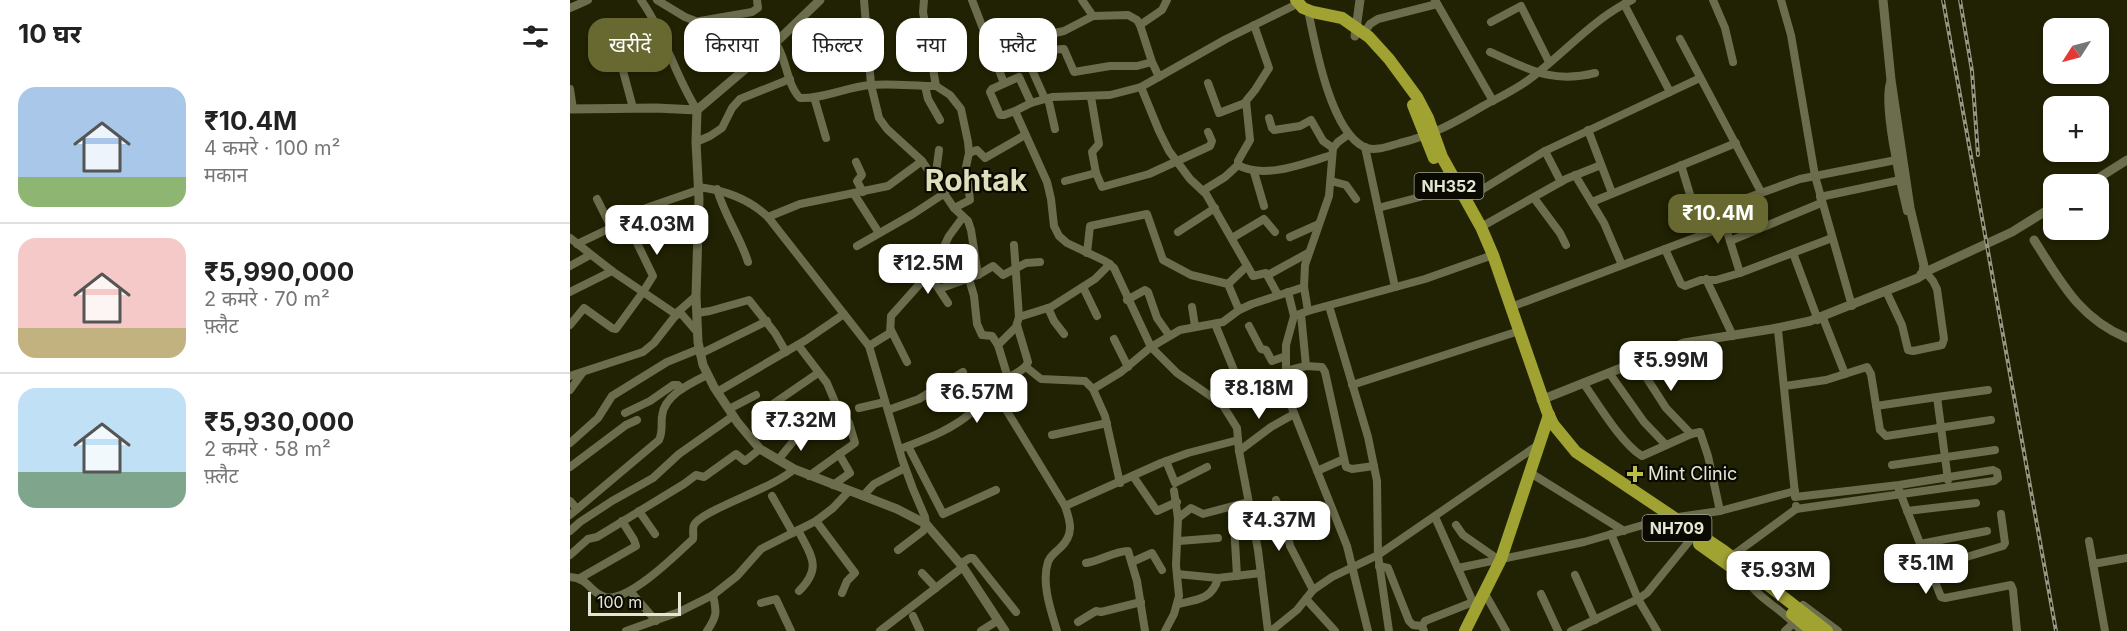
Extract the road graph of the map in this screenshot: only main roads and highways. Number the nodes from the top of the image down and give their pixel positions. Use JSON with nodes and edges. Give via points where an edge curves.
{"nodes":[{"id":1,"x":1293,"y":2,"type":"edge"},
{"id":2,"x":1430,"y":135,"type":"junction"},
{"id":3,"x":1489,"y":257,"type":"junction"},
{"id":4,"x":1516,"y":332,"type":"junction"},
{"id":5,"x":1547,"y":419,"type":"junction"},
{"id":6,"x":1669,"y":518,"type":"junction"},
{"id":7,"x":1730,"y":557,"type":"junction"},
{"id":8,"x":1465,"y":631,"type":"edge"},
{"id":9,"x":1812,"y":631,"type":"edge"},
{"id":10,"x":1827,"y":631,"type":"edge"}],
"edges":[{"from":1,"to":2,"type":"highway","number":"NH352","via":[[1299,13],[1359,33],[1411,100]]},
{"from":2,"to":3,"type":"highway","number":"NH352","via":[[1480,227]]},
{"from":2,"to":3,"type":"highway","number":"NH352","via":[[1436,163]]},
{"from":3,"to":4,"type":"highway","number":"NH352"},
{"from":3,"to":4,"type":"highway","number":"NH352","via":[[1511,307]]},
{"from":4,"to":5,"type":"highway","number":"NH352"},
{"from":5,"to":6,"type":"highway","number":"NH709","via":[[1576,452]]},
{"from":5,"to":8,"type":"highway","via":[[1500,559]]},
{"from":6,"to":7,"type":"highway","number":"NH709"},
{"from":6,"to":7,"type":"highway","number":"NH709","via":[[1691,538]]},
{"from":7,"to":9,"type":"highway","number":"NH709","via":[[1746,579]]},
{"from":7,"to":10,"type":"highway","number":"NH709"}]}
